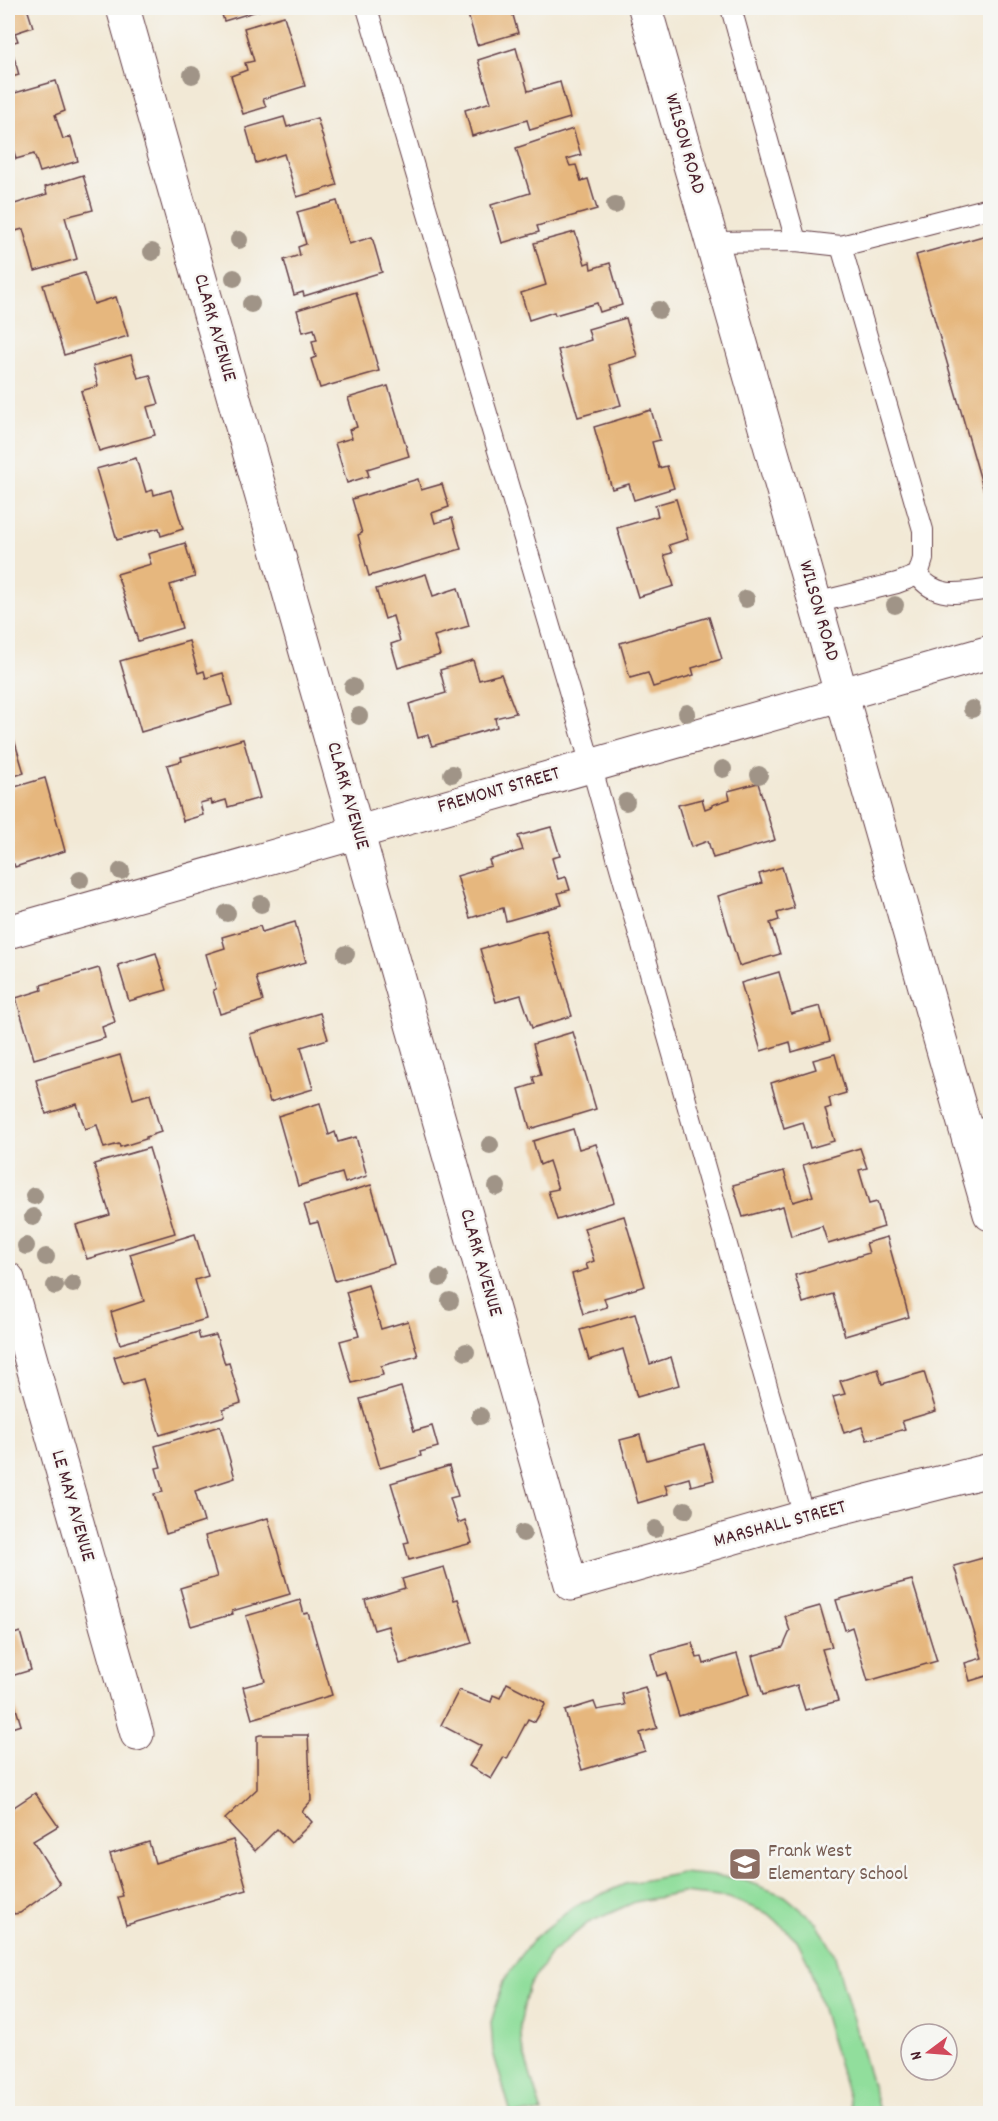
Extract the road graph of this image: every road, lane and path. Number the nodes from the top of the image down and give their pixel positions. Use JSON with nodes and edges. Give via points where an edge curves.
{"nodes":[{"id":1,"x":123,"y":8,"type":"edge"},
{"id":2,"x":367,"y":8,"type":"edge"},
{"id":3,"x":645,"y":8,"type":"edge"},
{"id":4,"x":731,"y":8,"type":"edge"},
{"id":5,"x":990,"y":208,"type":"edge"},
{"id":6,"x":796,"y":241,"type":"junction"},
{"id":7,"x":712,"y":242,"type":"junction"},
{"id":8,"x":841,"y":246,"type":"junction"},
{"id":9,"x":918,"y":575,"type":"junction"},
{"id":10,"x":990,"y":589,"type":"edge"},
{"id":11,"x":815,"y":603,"type":"junction"},
{"id":12,"x":990,"y":652,"type":"edge"},
{"id":13,"x":841,"y":693,"type":"junction"},
{"id":14,"x":591,"y":765,"type":"junction"},
{"id":15,"x":357,"y":832,"type":"junction"},
{"id":16,"x":8,"y":932,"type":"edge"},
{"id":17,"x":979,"y":1130,"type":"edge"},
{"id":18,"x":990,"y":1214,"type":"edge"},
{"id":19,"x":8,"y":1279,"type":"edge"},
{"id":20,"x":990,"y":1470,"type":"edge"},
{"id":21,"x":804,"y":1518,"type":"junction"},
{"id":22,"x":572,"y":1584,"type":"joint"},
{"id":23,"x":137,"y":1734,"type":"dead end"}],
"edges":[{"from":1,"to":15,"type":"street","name":"CLARK AVENUE"},
{"from":2,"to":14,"type":"lane"},
{"from":3,"to":7,"type":"street","name":"WILSON ROAD"},
{"from":4,"to":6,"type":"lane"},
{"from":5,"to":8,"type":"lane"},
{"from":6,"to":7,"type":"lane"},
{"from":6,"to":8,"type":"lane"},
{"from":7,"to":11,"type":"street","name":"WILSON ROAD"},
{"from":8,"to":9,"type":"lane","via":[[923,530],[923,559]]},
{"from":9,"to":10,"type":"lane","via":[[925,586],[942,592],[960,594]]},
{"from":9,"to":11,"type":"lane"},
{"from":11,"to":13,"type":"street","name":"WILSON ROAD"},
{"from":12,"to":13,"type":"street","name":"FREMONT STREET"},
{"from":13,"to":14,"type":"street","name":"FREMONT STREET"},
{"from":13,"to":17,"type":"street","name":"WILSON ROAD"},
{"from":14,"to":15,"type":"street","name":"FREMONT STREET"},
{"from":14,"to":21,"type":"lane"},
{"from":15,"to":16,"type":"street","name":"FREMONT STREET"},
{"from":15,"to":22,"type":"street","name":"CLARK AVENUE"},
{"from":17,"to":18,"type":"street","name":"WILSON ROAD"},
{"from":19,"to":23,"type":"street","name":"LE MAY AVENUE"},
{"from":20,"to":21,"type":"street","name":"MARSHALL STREET"},
{"from":21,"to":22,"type":"street","name":"MARSHALL STREET"}]}
